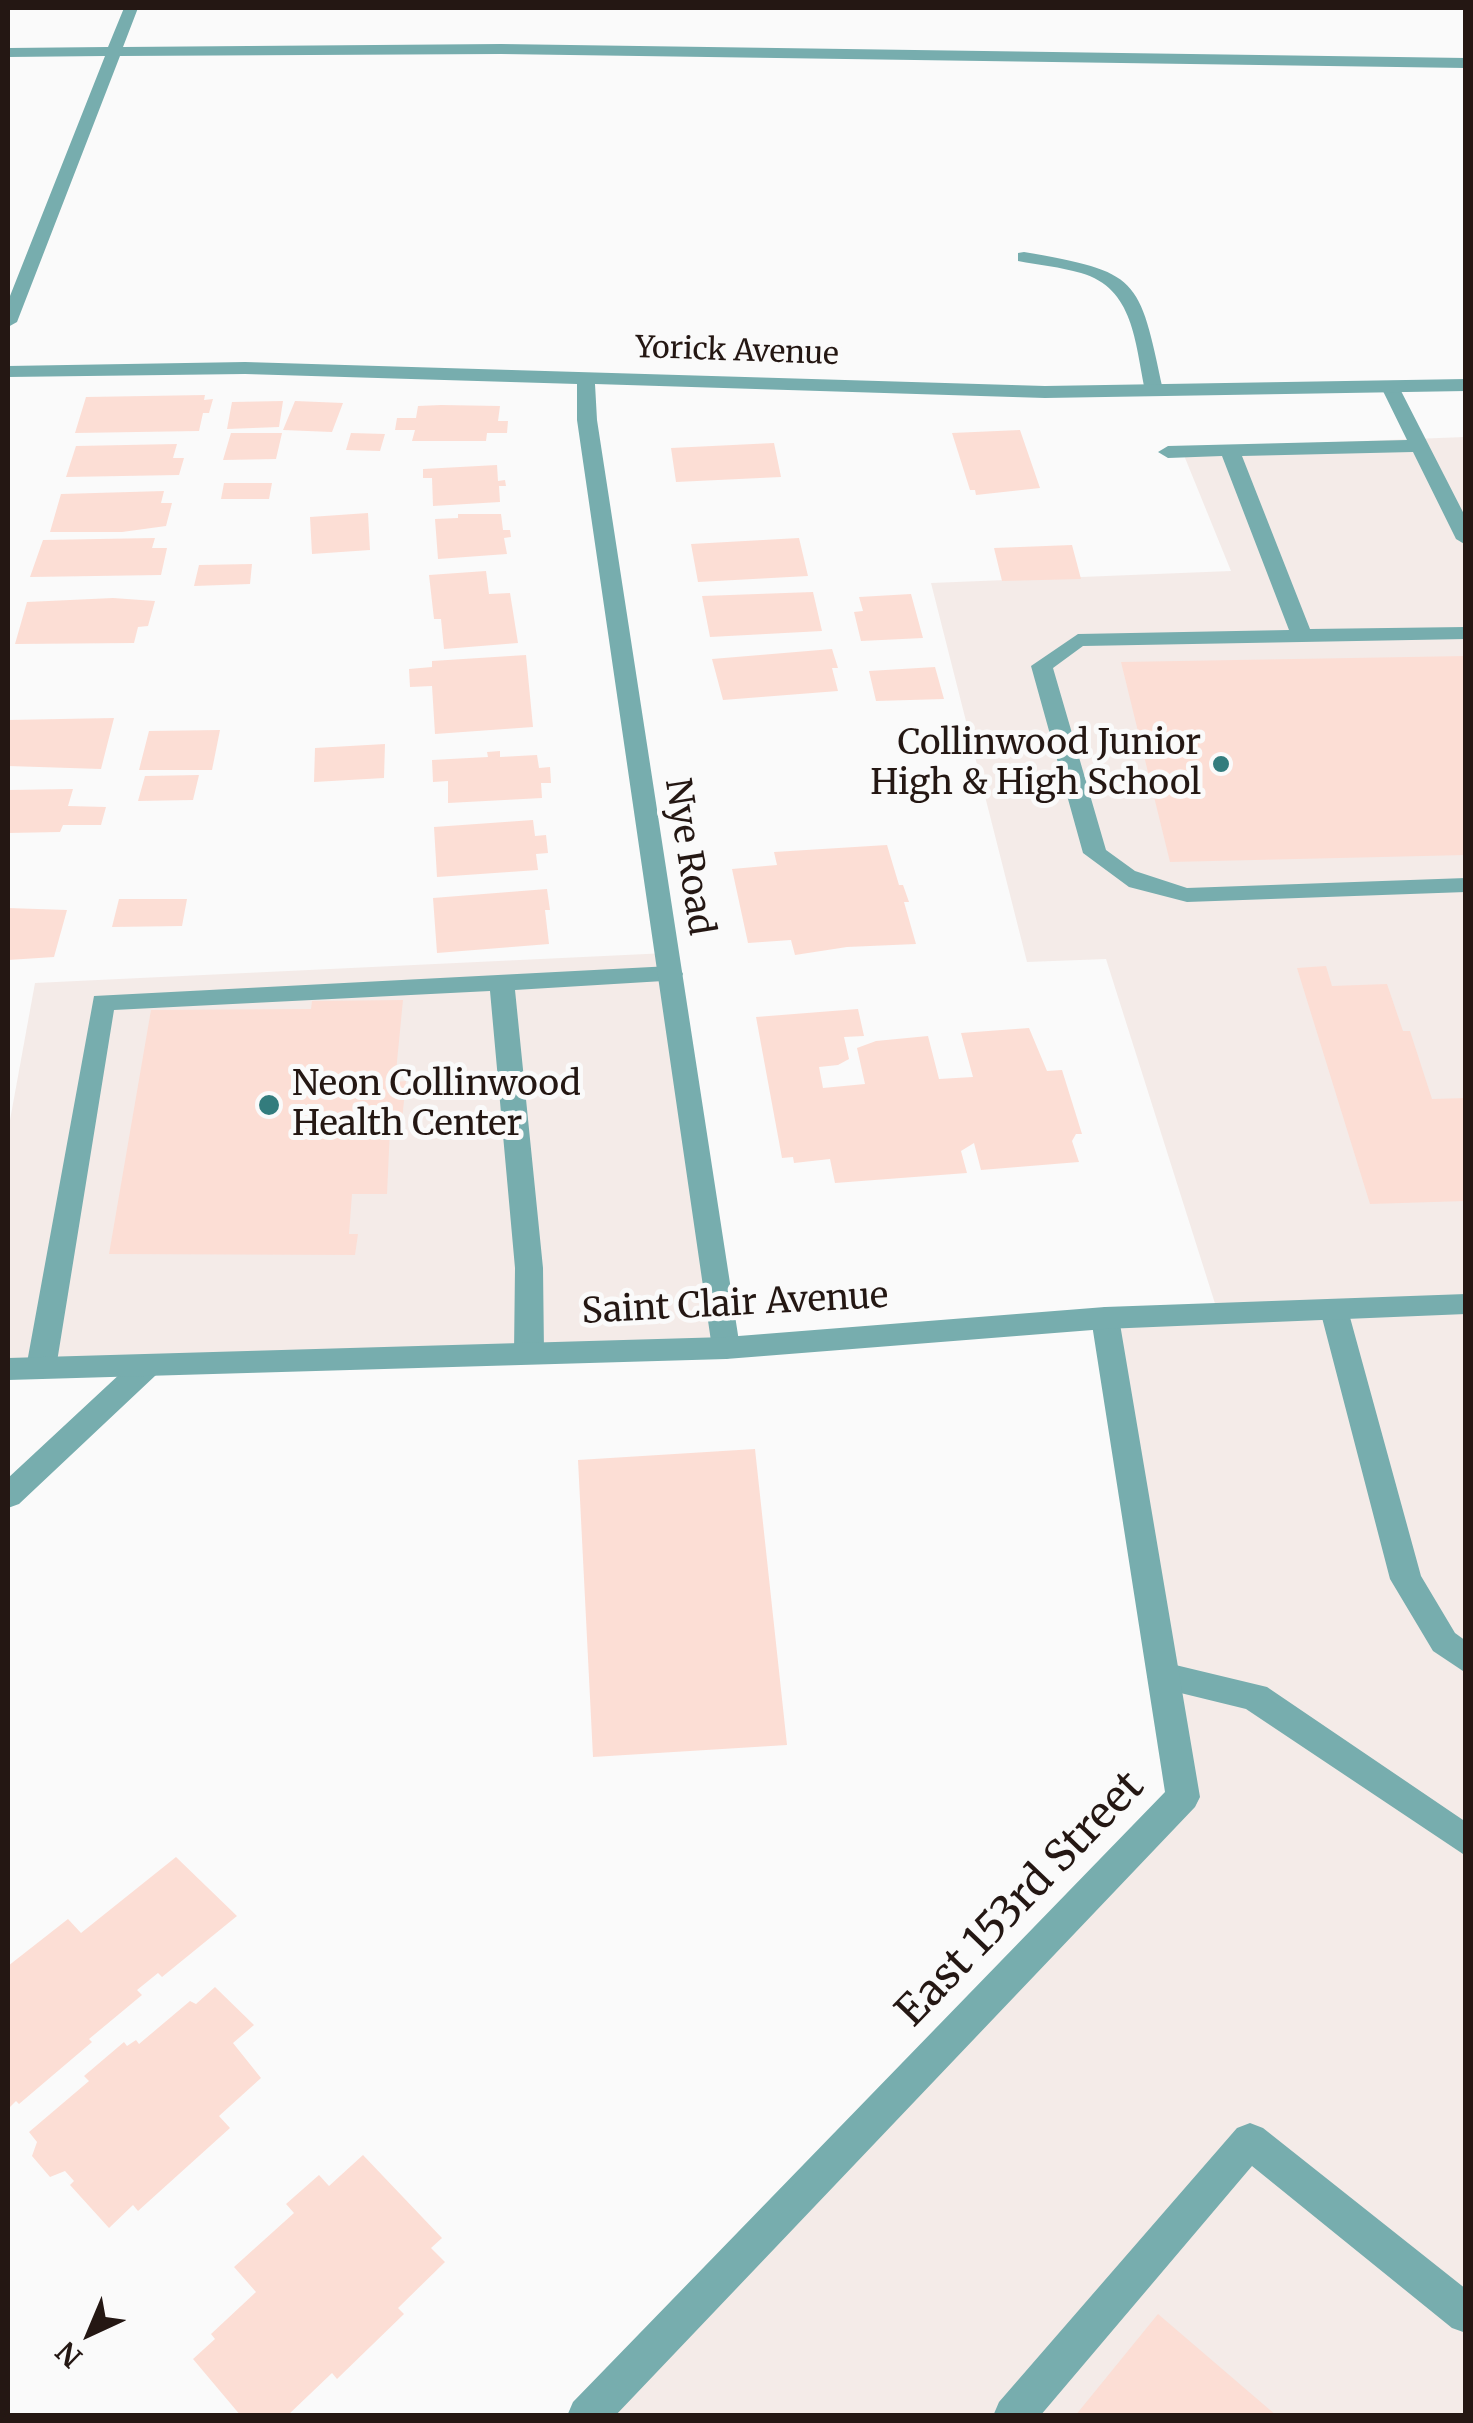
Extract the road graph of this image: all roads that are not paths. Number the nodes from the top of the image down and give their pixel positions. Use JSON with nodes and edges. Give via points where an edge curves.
{"nodes":[{"id":1,"x":131,"y":8,"type":"edge"},
{"id":2,"x":114,"y":51,"type":"junction"},
{"id":3,"x":8,"y":52,"type":"edge"},
{"id":4,"x":1466,"y":63,"type":"edge"},
{"id":5,"x":1024,"y":257,"type":"dead end"},
{"id":6,"x":8,"y":322,"type":"edge"},
{"id":7,"x":8,"y":372,"type":"edge"},
{"id":8,"x":586,"y":377,"type":"junction"},
{"id":9,"x":1466,"y":385,"type":"edge"},
{"id":10,"x":1390,"y":387,"type":"junction"},
{"id":11,"x":1154,"y":390,"type":"junction"},
{"id":12,"x":1418,"y":446,"type":"junction"},
{"id":13,"x":1230,"y":451,"type":"junction"},
{"id":14,"x":1168,"y":452,"type":"dead end"},
{"id":15,"x":1466,"y":540,"type":"edge"},
{"id":16,"x":1466,"y":633,"type":"edge"},
{"id":17,"x":1302,"y":636,"type":"junction"},
{"id":18,"x":1466,"y":885,"type":"edge"},
{"id":19,"x":671,"y":974,"type":"junction"},
{"id":20,"x":502,"y":984,"type":"junction"},
{"id":21,"x":1466,"y":1304,"type":"edge"},
{"id":22,"x":1334,"y":1310,"type":"junction"},
{"id":23,"x":1105,"y":1318,"type":"junction"},
{"id":24,"x":726,"y":1348,"type":"junction"},
{"id":25,"x":530,"y":1353,"type":"junction"},
{"id":26,"x":146,"y":1367,"type":"junction"},
{"id":27,"x":8,"y":1368,"type":"edge"},
{"id":28,"x":41,"y":1368,"type":"junction"},
{"id":29,"x":8,"y":1496,"type":"edge"},
{"id":30,"x":1466,"y":1660,"type":"edge"},
{"id":31,"x":1164,"y":1676,"type":"junction"},
{"id":32,"x":1466,"y":1842,"type":"edge"},
{"id":33,"x":1466,"y":2314,"type":"edge"},
{"id":34,"x":587,"y":2416,"type":"edge"},
{"id":35,"x":1013,"y":2416,"type":"edge"}],
"edges":[{"from":1,"to":2,"type":"street"},
{"from":2,"to":3,"type":"street"},
{"from":2,"to":4,"type":"street","via":[[502,49]]},
{"from":2,"to":6,"type":"street"},
{"from":5,"to":11,"type":"street","via":[[1088,271],[1122,287]]},
{"from":7,"to":8,"type":"street","name":"Yorick Avenue","via":[[245,368]]},
{"from":8,"to":11,"type":"street","name":"Yorick Avenue"},
{"from":8,"to":19,"type":"street","name":"Nye Road","via":[[587,420]]},
{"from":9,"to":10,"type":"street","name":"Yorick Avenue"},
{"from":10,"to":11,"type":"street","name":"Yorick Avenue"},
{"from":10,"to":12,"type":"street"},
{"from":12,"to":13,"type":"street"},
{"from":12,"to":15,"type":"street"},
{"from":13,"to":14,"type":"street"},
{"from":13,"to":17,"type":"street"},
{"from":16,"to":17,"type":"street"},
{"from":17,"to":18,"type":"street","via":[[1078,640],[1042,666],[1096,854],[1151,890],[1187,895]]},
{"from":19,"to":20,"type":"street"},
{"from":19,"to":24,"type":"street","name":"Nye Road"},
{"from":20,"to":25,"type":"street","via":[[529,1268]]},
{"from":20,"to":28,"type":"street","via":[[102,1002]]},
{"from":21,"to":22,"type":"street","name":"Saint Clair Avenue"},
{"from":22,"to":23,"type":"street","name":"Saint Clair Avenue"},
{"from":22,"to":30,"type":"street","via":[[1406,1579],[1444,1642]]},
{"from":23,"to":24,"type":"street","name":"Saint Clair Avenue"},
{"from":23,"to":31,"type":"street","name":"East 153rd Street"},
{"from":24,"to":25,"type":"street","name":"Saint Clair Avenue"},
{"from":25,"to":26,"type":"street","name":"Saint Clair Avenue"},
{"from":26,"to":28,"type":"street","name":"Saint Clair Avenue"},
{"from":26,"to":29,"type":"street"},
{"from":27,"to":28,"type":"street","name":"Saint Clair Avenue"},
{"from":31,"to":32,"type":"street","via":[[1255,1697]]},
{"from":31,"to":34,"type":"street","name":"East 153rd Street","via":[[1183,1797]]},
{"from":33,"to":35,"type":"street","via":[[1250,2141]]}]}
